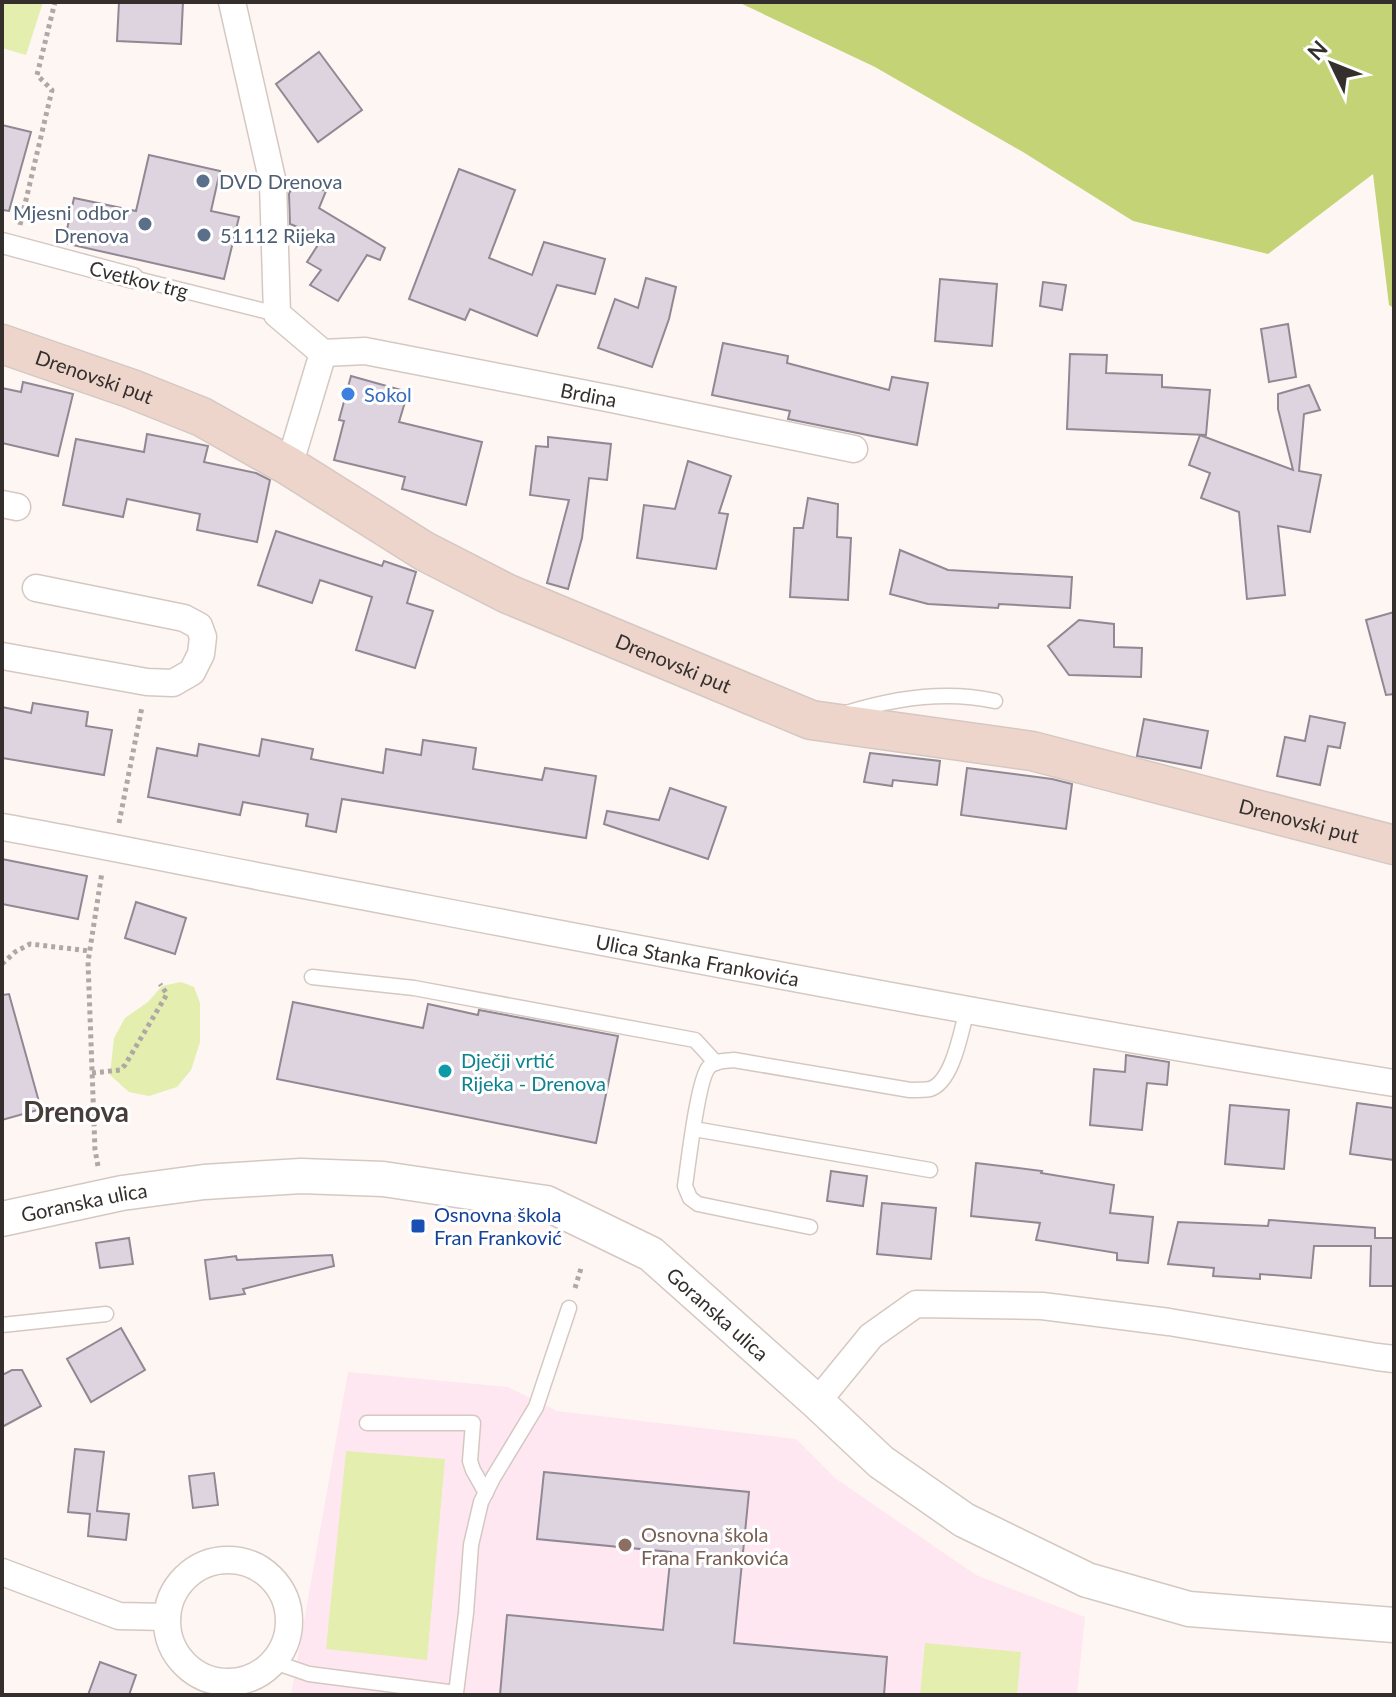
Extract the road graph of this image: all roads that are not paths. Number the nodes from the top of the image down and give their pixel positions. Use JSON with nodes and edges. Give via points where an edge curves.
{"nodes":[{"id":1,"x":232,"y":2,"type":"edge"},
{"id":2,"x":8,"y":244,"type":"edge"},
{"id":3,"x":133,"y":278,"type":"joint"},
{"id":4,"x":277,"y":314,"type":"junction"},
{"id":5,"x":2,"y":344,"type":"edge"},
{"id":6,"x":323,"y":353,"type":"junction"},
{"id":7,"x":854,"y":449,"type":"dead end"},
{"id":8,"x":289,"y":466,"type":"junction"},
{"id":9,"x":36,"y":588,"type":"dead end"},
{"id":10,"x":2,"y":656,"type":"edge"},
{"id":11,"x":995,"y":701,"type":"dead end"},
{"id":12,"x":819,"y":721,"type":"junction"},
{"id":13,"x":2,"y":827,"type":"edge"},
{"id":14,"x":1394,"y":845,"type":"edge"},
{"id":15,"x":312,"y":977,"type":"dead end"},
{"id":16,"x":967,"y":1010,"type":"junction"},
{"id":17,"x":716,"y":1063,"type":"junction"},
{"id":18,"x":1394,"y":1083,"type":"edge"},
{"id":19,"x":694,"y":1129,"type":"junction"},
{"id":20,"x":930,"y":1170,"type":"dead end"},
{"id":21,"x":2,"y":1219,"type":"edge"},
{"id":22,"x":810,"y":1227,"type":"dead end"},
{"id":23,"x":569,"y":1308,"type":"dead end"},
{"id":24,"x":106,"y":1314,"type":"dead end"},
{"id":25,"x":2,"y":1325,"type":"edge"},
{"id":26,"x":1394,"y":1359,"type":"edge"},
{"id":27,"x":817,"y":1402,"type":"junction"},
{"id":28,"x":367,"y":1423,"type":"dead end"},
{"id":29,"x":486,"y":1493,"type":"junction"},
{"id":30,"x":2,"y":1572,"type":"edge"},
{"id":31,"x":167,"y":1617,"type":"junction"},
{"id":32,"x":1394,"y":1625,"type":"edge"},
{"id":33,"x":274,"y":1662,"type":"junction"}],
"edges":[{"from":1,"to":4,"type":"street","via":[[273,183]]},
{"from":2,"to":3,"type":"street","name":"Cvetkov trg"},
{"from":3,"to":4,"type":"lane","name":"Cvetkov trg"},
{"from":4,"to":6,"type":"street"},
{"from":5,"to":8,"type":"main road","name":"Drenovski put","via":[[202,417]]},
{"from":6,"to":7,"type":"street","name":"Brdina","via":[[365,351]]},
{"from":6,"to":8,"type":"street"},
{"from":8,"to":12,"type":"main road","name":"Drenovski put","via":[[424,551],[508,594]]},
{"from":9,"to":10,"type":"street","via":[[184,618],[199,626],[201,654],[192,672],[173,683]]},
{"from":11,"to":12,"type":"lane","via":[[938,695],[870,705]]},
{"from":12,"to":14,"type":"main road","name":"Drenovski put","via":[[1032,751]]},
{"from":13,"to":16,"type":"street","name":"Ulica Stanka Frankovića"},
{"from":15,"to":17,"type":"lane","via":[[414,988],[695,1040]]},
{"from":16,"to":17,"type":"lane","via":[[951,1066],[930,1089],[734,1060]]},
{"from":16,"to":18,"type":"street","name":"Ulica Stanka Frankovića"},
{"from":17,"to":19,"type":"lane","via":[[701,1082]]},
{"from":19,"to":20,"type":"lane"},
{"from":19,"to":22,"type":"lane","via":[[685,1186],[690,1198]]},
{"from":21,"to":27,"type":"street","name":"Goranska ulica","via":[[122,1193],[301,1176],[383,1179],[546,1203],[651,1254]]},
{"from":23,"to":29,"type":"lane","via":[[536,1407]]},
{"from":24,"to":25,"type":"lane"},
{"from":26,"to":27,"type":"street","via":[[1042,1306],[916,1304],[871,1336]]},
{"from":27,"to":32,"type":"street","name":"Goranska ulica","via":[[881,1462],[964,1520],[1087,1580],[1189,1609]]},
{"from":28,"to":29,"type":"lane","via":[[473,1423],[470,1461]]},
{"from":29,"to":33,"type":"lane","via":[[471,1545],[456,1693],[309,1674]]},
{"from":30,"to":31,"type":"street","via":[[119,1616]]},
{"from":31,"to":33,"type":"street","via":[[169,1638],[183,1663],[204,1678],[241,1681]]},
{"from":31,"to":33,"type":"street","via":[[185,1576],[205,1564],[235,1560],[254,1565],[282,1591],[289,1614],[288,1636]]}]}
